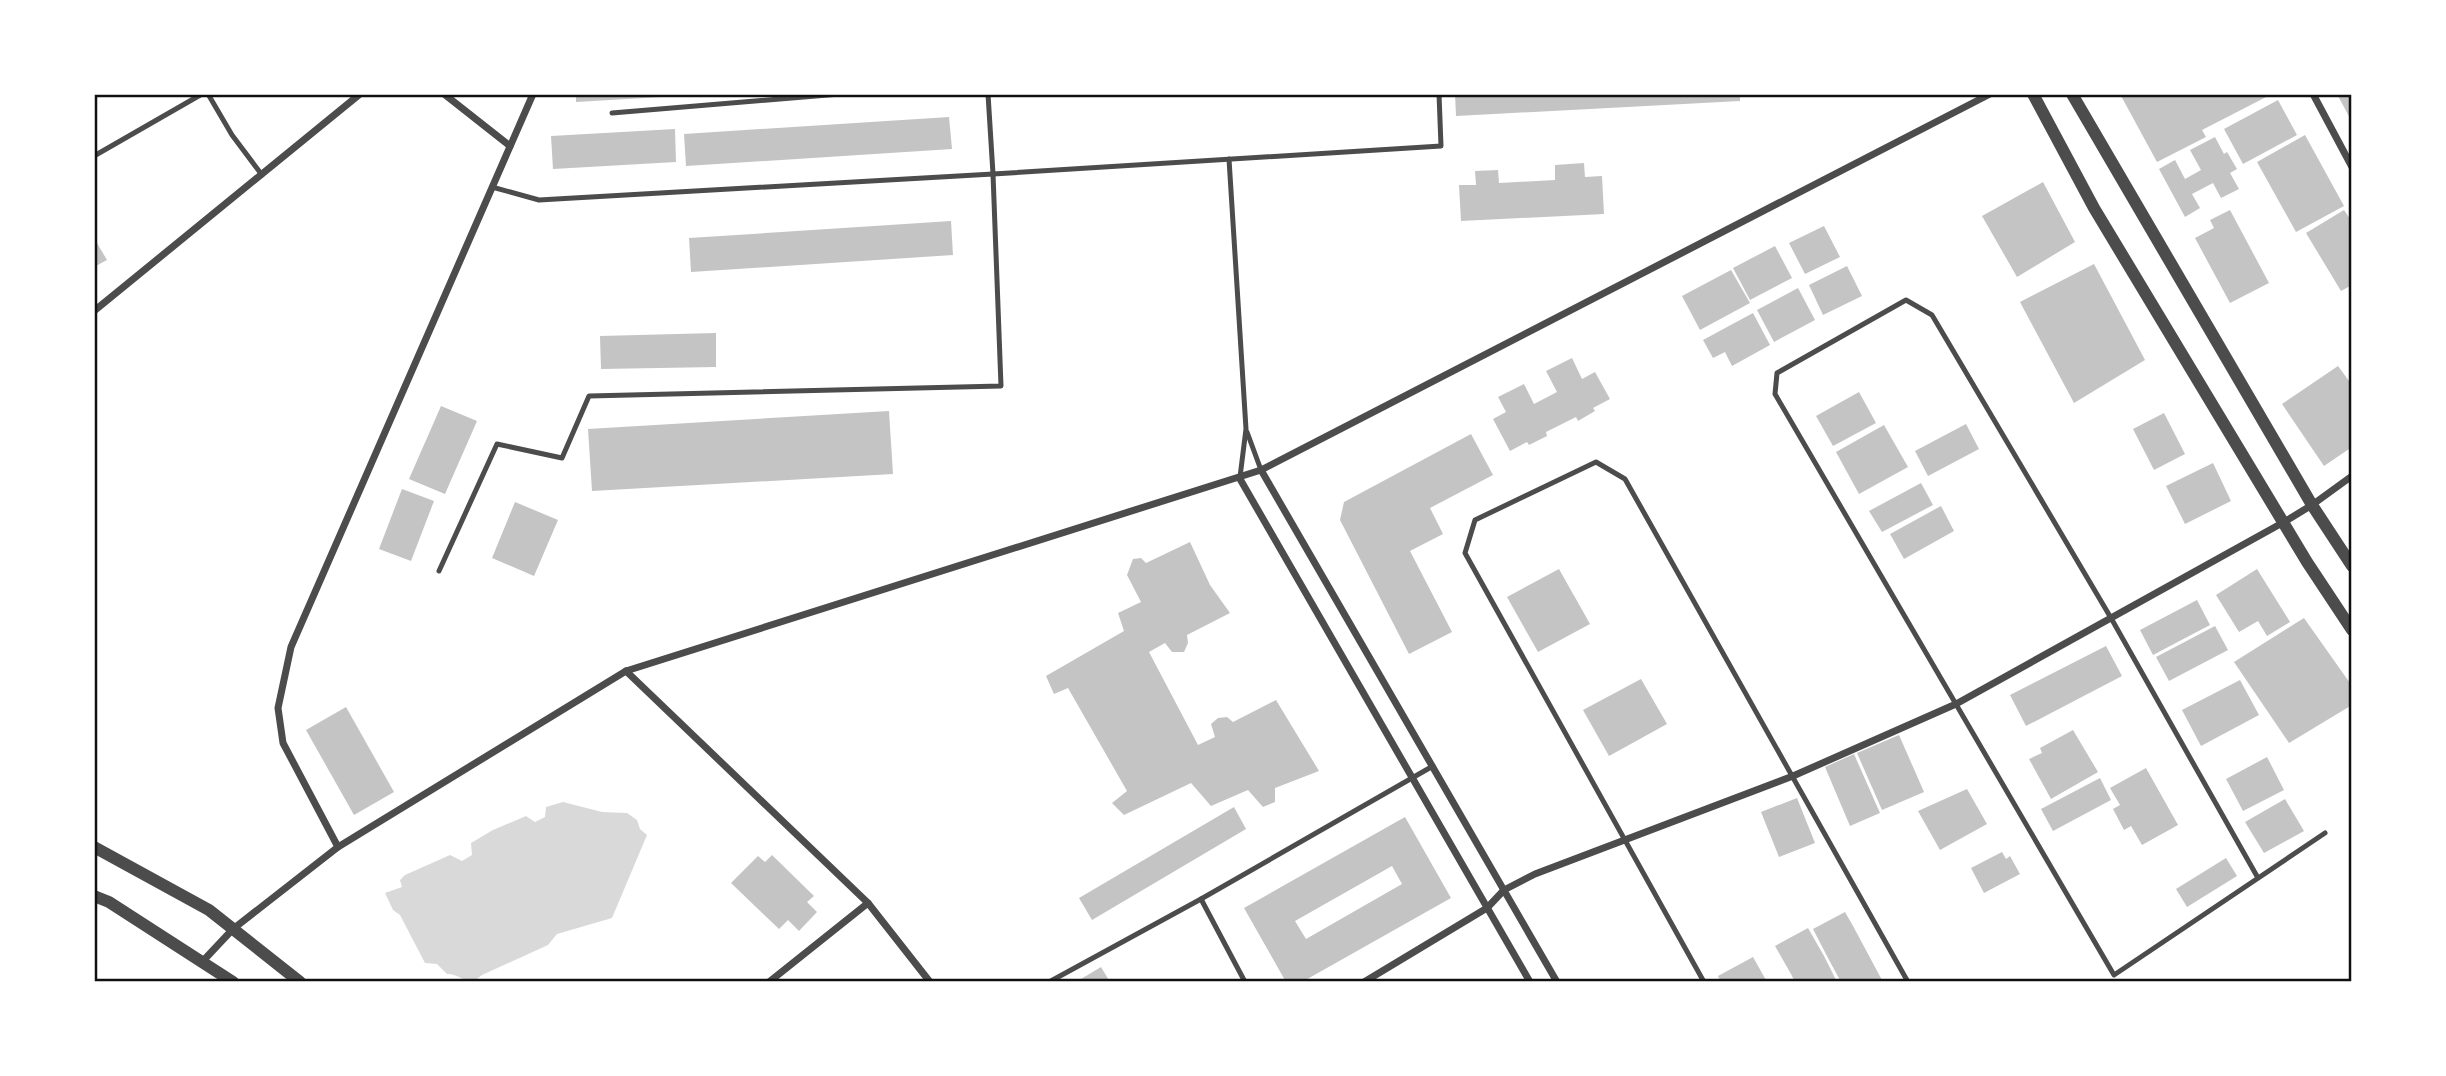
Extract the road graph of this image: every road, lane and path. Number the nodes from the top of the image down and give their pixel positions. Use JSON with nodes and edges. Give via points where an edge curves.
{"nodes":[{"id":1,"x":202,"y":94,"type":"edge"},
{"id":2,"x":208,"y":94,"type":"edge"},
{"id":3,"x":360,"y":94,"type":"edge"},
{"id":4,"x":444,"y":94,"type":"edge"},
{"id":5,"x":533,"y":94,"type":"edge"},
{"id":6,"x":840,"y":94,"type":"edge"},
{"id":7,"x":988,"y":94,"type":"edge"},
{"id":8,"x":1439,"y":94,"type":"edge"},
{"id":9,"x":1990,"y":94,"type":"edge"},
{"id":10,"x":2033,"y":94,"type":"edge"},
{"id":11,"x":2072,"y":94,"type":"edge"},
{"id":12,"x":2312,"y":94,"type":"edge"},
{"id":13,"x":612,"y":113,"type":"dead end"},
{"id":14,"x":510,"y":146,"type":"junction"},
{"id":15,"x":94,"y":156,"type":"edge"},
{"id":16,"x":1229,"y":159,"type":"junction"},
{"id":17,"x":2351,"y":167,"type":"edge"},
{"id":18,"x":262,"y":174,"type":"junction"},
{"id":19,"x":993,"y":174,"type":"junction"},
{"id":20,"x":492,"y":187,"type":"junction"},
{"id":21,"x":94,"y":311,"type":"edge"},
{"id":22,"x":1246,"y":429,"type":"junction"},
{"id":23,"x":1261,"y":470,"type":"junction"},
{"id":24,"x":2351,"y":475,"type":"edge"},
{"id":25,"x":1240,"y":479,"type":"junction"},
{"id":26,"x":2312,"y":505,"type":"junction"},
{"id":27,"x":2284,"y":522,"type":"junction"},
{"id":28,"x":2351,"y":566,"type":"edge"},
{"id":29,"x":439,"y":571,"type":"dead end"},
{"id":30,"x":2110,"y":618,"type":"junction"},
{"id":31,"x":2351,"y":631,"type":"edge"},
{"id":32,"x":626,"y":671,"type":"junction"},
{"id":33,"x":1956,"y":704,"type":"junction"},
{"id":34,"x":1433,"y":766,"type":"junction"},
{"id":35,"x":1793,"y":776,"type":"junction"},
{"id":36,"x":1412,"y":778,"type":"junction"},
{"id":37,"x":2325,"y":833,"type":"dead end"},
{"id":38,"x":1626,"y":839,"type":"junction"},
{"id":39,"x":338,"y":846,"type":"junction"},
{"id":40,"x":94,"y":847,"type":"edge"},
{"id":41,"x":2258,"y":878,"type":"junction"},
{"id":42,"x":1504,"y":890,"type":"junction"},
{"id":43,"x":94,"y":896,"type":"edge"},
{"id":44,"x":1201,"y":899,"type":"junction"},
{"id":45,"x":868,"y":903,"type":"junction"},
{"id":46,"x":1487,"y":908,"type":"junction"},
{"id":47,"x":233,"y":929,"type":"junction"},
{"id":48,"x":202,"y":962,"type":"junction"},
{"id":49,"x":233,"y":982,"type":"edge"},
{"id":50,"x":300,"y":982,"type":"edge"},
{"id":51,"x":769,"y":982,"type":"edge"},
{"id":52,"x":930,"y":982,"type":"edge"},
{"id":53,"x":1049,"y":982,"type":"edge"},
{"id":54,"x":1245,"y":982,"type":"edge"},
{"id":55,"x":1364,"y":982,"type":"edge"},
{"id":56,"x":1530,"y":982,"type":"edge"},
{"id":57,"x":1557,"y":982,"type":"edge"},
{"id":58,"x":1704,"y":982,"type":"edge"},
{"id":59,"x":1908,"y":982,"type":"edge"}],
"edges":[{"from":1,"to":15,"type":"lane"},
{"from":2,"to":18,"type":"lane"},
{"from":3,"to":18,"type":"street"},
{"from":4,"to":14,"type":"street"},
{"from":5,"to":14,"type":"street"},
{"from":6,"to":13,"type":"lane"},
{"from":7,"to":19,"type":"lane"},
{"from":8,"to":16,"type":"lane","via":[[1441,146]]},
{"from":9,"to":23,"type":"street"},
{"from":10,"to":27,"type":"street","via":[[2094,208]]},
{"from":11,"to":26,"type":"street"},
{"from":12,"to":17,"type":"street"},
{"from":14,"to":20,"type":"street"},
{"from":16,"to":19,"type":"lane"},
{"from":16,"to":22,"type":"lane"},
{"from":18,"to":21,"type":"street"},
{"from":19,"to":20,"type":"lane","via":[[539,200]]},
{"from":19,"to":29,"type":"lane","via":[[1001,386],[589,396],[562,458],[497,444]]},
{"from":20,"to":39,"type":"street","via":[[291,647],[278,708],[283,743]]},
{"from":22,"to":23,"type":"lane"},
{"from":22,"to":25,"type":"lane"},
{"from":23,"to":25,"type":"street"},
{"from":23,"to":34,"type":"street"},
{"from":24,"to":26,"type":"street"},
{"from":25,"to":32,"type":"street"},
{"from":25,"to":36,"type":"street"},
{"from":26,"to":27,"type":"street"},
{"from":26,"to":28,"type":"street"},
{"from":27,"to":30,"type":"street"},
{"from":27,"to":31,"type":"street"},
{"from":30,"to":33,"type":"street"},
{"from":30,"to":33,"type":"lane","via":[[1932,315],[1906,300],[1777,373],[1774,394]]},
{"from":30,"to":41,"type":"lane"},
{"from":32,"to":39,"type":"street"},
{"from":32,"to":45,"type":"street"},
{"from":33,"to":35,"type":"street"},
{"from":33,"to":41,"type":"lane","via":[[2114,975]]},
{"from":34,"to":36,"type":"lane"},
{"from":34,"to":42,"type":"street"},
{"from":35,"to":38,"type":"street"},
{"from":35,"to":38,"type":"lane","via":[[1625,479],[1596,462],[1475,520],[1465,553]]},
{"from":35,"to":59,"type":"lane"},
{"from":36,"to":44,"type":"lane"},
{"from":36,"to":46,"type":"street"},
{"from":37,"to":41,"type":"lane"},
{"from":38,"to":42,"type":"street"},
{"from":38,"to":58,"type":"lane"},
{"from":39,"to":47,"type":"street"},
{"from":40,"to":47,"type":"street","via":[[209,910]]},
{"from":42,"to":46,"type":"street"},
{"from":42,"to":57,"type":"street"},
{"from":43,"to":48,"type":"street"},
{"from":44,"to":53,"type":"lane"},
{"from":44,"to":54,"type":"lane"},
{"from":45,"to":51,"type":"street"},
{"from":45,"to":52,"type":"street"},
{"from":46,"to":55,"type":"street"},
{"from":46,"to":56,"type":"street"},
{"from":47,"to":48,"type":"street"},
{"from":47,"to":50,"type":"street"},
{"from":48,"to":49,"type":"street"}]}
